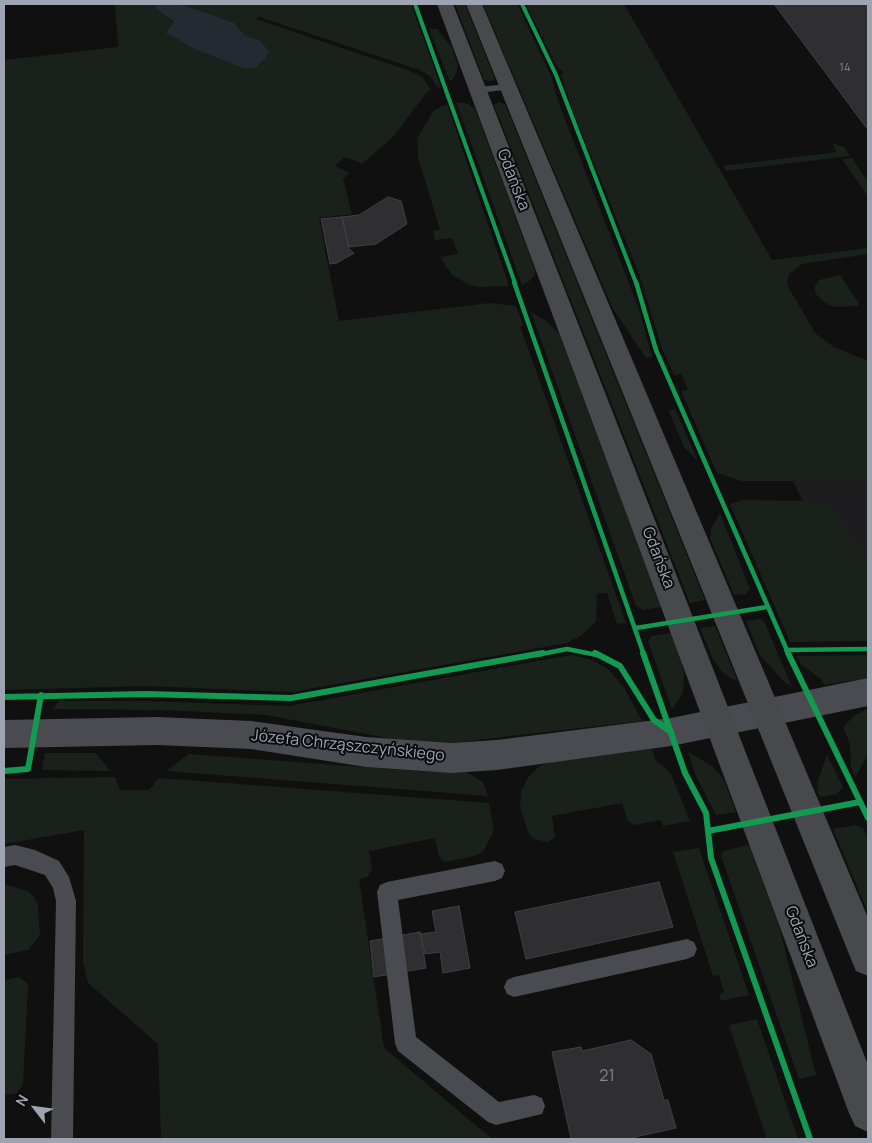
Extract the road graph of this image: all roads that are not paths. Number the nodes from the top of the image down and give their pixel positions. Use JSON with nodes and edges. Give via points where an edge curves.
{"nodes":[{"id":1,"x":445,"y":4,"type":"edge"},
{"id":2,"x":474,"y":4,"type":"edge"},
{"id":3,"x":509,"y":87,"type":"junction"},
{"id":4,"x":478,"y":90,"type":"junction"},
{"id":5,"x":868,"y":692,"type":"edge"},
{"id":6,"x":766,"y":712,"type":"junction"},
{"id":7,"x":720,"y":722,"type":"junction"},
{"id":8,"x":4,"y":734,"type":"edge"},
{"id":9,"x":4,"y":857,"type":"edge"},
{"id":10,"x":495,"y":871,"type":"dead end"},
{"id":11,"x":687,"y":949,"type":"dead end"},
{"id":12,"x":868,"y":959,"type":"edge"},
{"id":13,"x":514,"y":988,"type":"dead end"},
{"id":14,"x":534,"y":1106,"type":"dead end"},
{"id":15,"x":868,"y":1113,"type":"edge"},
{"id":16,"x":62,"y":1139,"type":"edge"}],
"edges":[{"from":1,"to":4,"type":"main road","name":"Gdańska"},
{"from":2,"to":3,"type":"main road","name":"Gdańska"},
{"from":3,"to":4,"type":"lane"},
{"from":3,"to":6,"type":"main road","name":"Gdańska"},
{"from":4,"to":7,"type":"main road","name":"Gdańska"},
{"from":5,"to":6,"type":"street","name":"Józefa Chrząszczyńskiego"},
{"from":6,"to":7,"type":"street","name":"Józefa Chrząszczyńskiego"},
{"from":6,"to":12,"type":"main road","name":"Gdańska"},
{"from":7,"to":8,"type":"street","name":"Józefa Chrząszczyńskiego","via":[[671,732],[451,758],[366,752],[251,735],[156,731]]},
{"from":7,"to":15,"type":"main road","name":"Gdańska"},
{"from":9,"to":16,"type":"lane","via":[[15,855],[52,868],[62,884],[66,901]]},
{"from":10,"to":14,"type":"lane","via":[[387,892],[406,1043],[496,1114]]},
{"from":11,"to":13,"type":"lane"}]}
